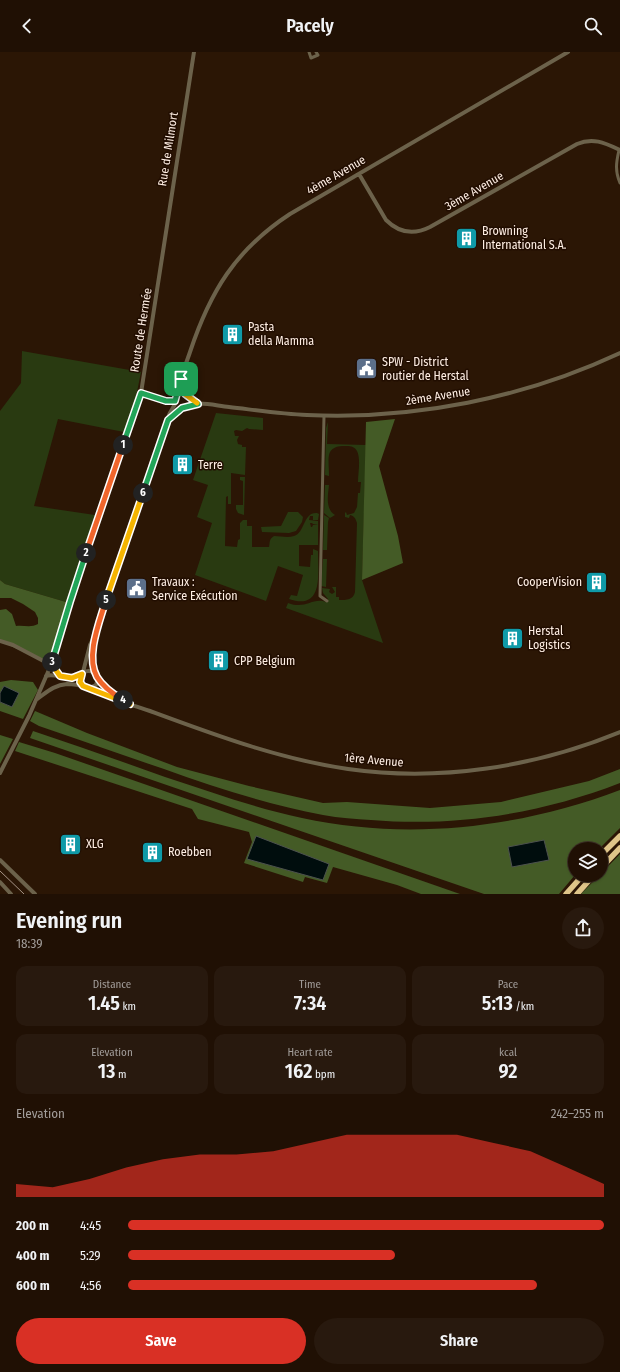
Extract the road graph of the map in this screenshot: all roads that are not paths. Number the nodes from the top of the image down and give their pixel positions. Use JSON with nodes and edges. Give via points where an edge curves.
{"nodes":[{"id":1,"x":194,"y":52,"type":"edge"},
{"id":2,"x":309,"y":52,"type":"edge"},
{"id":3,"x":316,"y":52,"type":"edge"},
{"id":4,"x":568,"y":52,"type":"edge"},
{"id":5,"x":620,"y":150,"type":"edge"},
{"id":6,"x":359,"y":174,"type":"junction"},
{"id":7,"x":620,"y":183,"type":"edge"},
{"id":8,"x":163,"y":249,"type":"joint"},
{"id":9,"x":619,"y":355,"type":"edge"},
{"id":10,"x":181,"y":379,"type":"junction"},
{"id":11,"x":141,"y":393,"type":"junction"},
{"id":12,"x":185,"y":394,"type":"junction"},
{"id":13,"x":177,"y":395,"type":"junction"},
{"id":14,"x":189,"y":397,"type":"junction"},
{"id":15,"x":166,"y":401,"type":"junction"},
{"id":16,"x":175,"y":402,"type":"junction"},
{"id":17,"x":198,"y":404,"type":"junction"},
{"id":18,"x":184,"y":407,"type":"junction"},
{"id":19,"x":171,"y":410,"type":"junction"},
{"id":20,"x":324,"y":416,"type":"junction"},
{"id":21,"x":168,"y":420,"type":"junction"},
{"id":22,"x":327,"y":601,"type":"dead end"},
{"id":23,"x":96,"y":633,"type":"junction"},
{"id":24,"x":0,"y":641,"type":"edge"},
{"id":25,"x":51,"y":665,"type":"junction"},
{"id":26,"x":82,"y":673,"type":"junction"},
{"id":27,"x":95,"y":673,"type":"junction"},
{"id":28,"x":46,"y":676,"type":"junction"},
{"id":29,"x":60,"y":676,"type":"junction"},
{"id":30,"x":98,"y":678,"type":"junction"},
{"id":31,"x":44,"y":683,"type":"junction"},
{"id":32,"x":83,"y":686,"type":"junction"},
{"id":33,"x":51,"y":688,"type":"junction"},
{"id":34,"x":89,"y":688,"type":"junction"},
{"id":35,"x":36,"y":700,"type":"junction"},
{"id":36,"x":130,"y":704,"type":"junction"},
{"id":37,"x":620,"y":732,"type":"edge"},
{"id":38,"x":0,"y":773,"type":"edge"},
{"id":39,"x":620,"y":836,"type":"edge"},
{"id":40,"x":608,"y":848,"type":"edge"},
{"id":41,"x":620,"y":848,"type":"edge"},
{"id":42,"x":0,"y":860,"type":"edge"},
{"id":43,"x":608,"y":861,"type":"edge"},
{"id":44,"x":0,"y":882,"type":"edge"},
{"id":45,"x":577,"y":882,"type":"edge"},
{"id":46,"x":588,"y":882,"type":"edge"},
{"id":47,"x":11,"y":894,"type":"edge"},
{"id":48,"x":36,"y":894,"type":"edge"},
{"id":49,"x":566,"y":894,"type":"edge"},
{"id":50,"x":577,"y":894,"type":"edge"}],
"edges":[{"from":1,"to":8,"type":"street","name":"Rue de Milmort"},
{"from":2,"to":3,"type":"street","via":[[311,58],[318,55]]},
{"from":4,"to":6,"type":"street","name":"4ème Avenue"},
{"from":5,"to":6,"type":"street","name":"3ème Avenue","via":[[599,141],[577,144],[430,227],[413,232],[401,230],[386,220]]},
{"from":5,"to":7,"type":"street","via":[[616,166]]},
{"from":6,"to":10,"type":"street","name":"4ème Avenue","via":[[279,222],[263,234],[239,259],[219,286],[205,312]]},
{"from":8,"to":11,"type":"street","name":"Route de Hermée"},
{"from":9,"to":20,"type":"street","name":"2ème Avenue","via":[[558,378],[475,401],[413,411]]},
{"from":10,"to":12,"type":"street"},
{"from":10,"to":13,"type":"street","name":"4ème Avenue"},
{"from":11,"to":15,"type":"street"},
{"from":11,"to":25,"type":"street","name":"Route de Hermée"},
{"from":12,"to":13,"type":"street"},
{"from":12,"to":14,"type":"street"},
{"from":13,"to":16,"type":"street","name":"4ème Avenue"},
{"from":14,"to":17,"type":"street"},
{"from":14,"to":18,"type":"street","via":[[189,403]]},
{"from":15,"to":16,"type":"street"},
{"from":15,"to":19,"type":"street"},
{"from":16,"to":18,"type":"street","via":[[179,407]]},
{"from":16,"to":19,"type":"street","name":"4ème Avenue"},
{"from":17,"to":18,"type":"street","name":"2ème Avenue"},
{"from":17,"to":20,"type":"street","name":"2ème Avenue"},
{"from":18,"to":21,"type":"street"},
{"from":19,"to":21,"type":"street","name":"4ème Avenue"},
{"from":20,"to":22,"type":"street","via":[[320,596]]},
{"from":21,"to":23,"type":"street","name":"4ème Avenue"},
{"from":23,"to":26,"type":"street","name":"4ème Avenue"},
{"from":23,"to":27,"type":"street","name":"4ème Avenue","via":[[93,645]]},
{"from":24,"to":25,"type":"street"},
{"from":25,"to":28,"type":"street","name":"Route de Hermée"},
{"from":25,"to":29,"type":"street"},
{"from":26,"to":27,"type":"street","via":[[88,670]]},
{"from":26,"to":29,"type":"street","via":[[72,678]]},
{"from":26,"to":32,"type":"street","via":[[80,682]]},
{"from":27,"to":30,"type":"street","name":"1ère Avenue"},
{"from":28,"to":29,"type":"street"},
{"from":28,"to":31,"type":"street","name":"Route de Hermée"},
{"from":30,"to":34,"type":"street","via":[[96,685]]},
{"from":30,"to":36,"type":"street","name":"1ère Avenue","via":[[112,693]]},
{"from":31,"to":33,"type":"street"},
{"from":31,"to":35,"type":"street","name":"Route de Hermée"},
{"from":32,"to":33,"type":"street","name":"1ère Avenue","via":[[66,684]]},
{"from":32,"to":34,"type":"street","name":"1ère Avenue"},
{"from":33,"to":35,"type":"street","name":"1ère Avenue"},
{"from":34,"to":36,"type":"street","name":"1ère Avenue"},
{"from":35,"to":38,"type":"street","name":"Route de Hermée"},
{"from":36,"to":37,"type":"street","name":"1ère Avenue","via":[[246,746],[282,756],[343,768],[393,772],[442,772],[503,766],[564,752]]},
{"from":39,"to":40,"type":"highway"},
{"from":41,"to":43,"type":"highway"},
{"from":42,"to":48,"type":"street"},
{"from":44,"to":47,"type":"street"},
{"from":45,"to":49,"type":"highway"},
{"from":46,"to":50,"type":"highway"}]}
